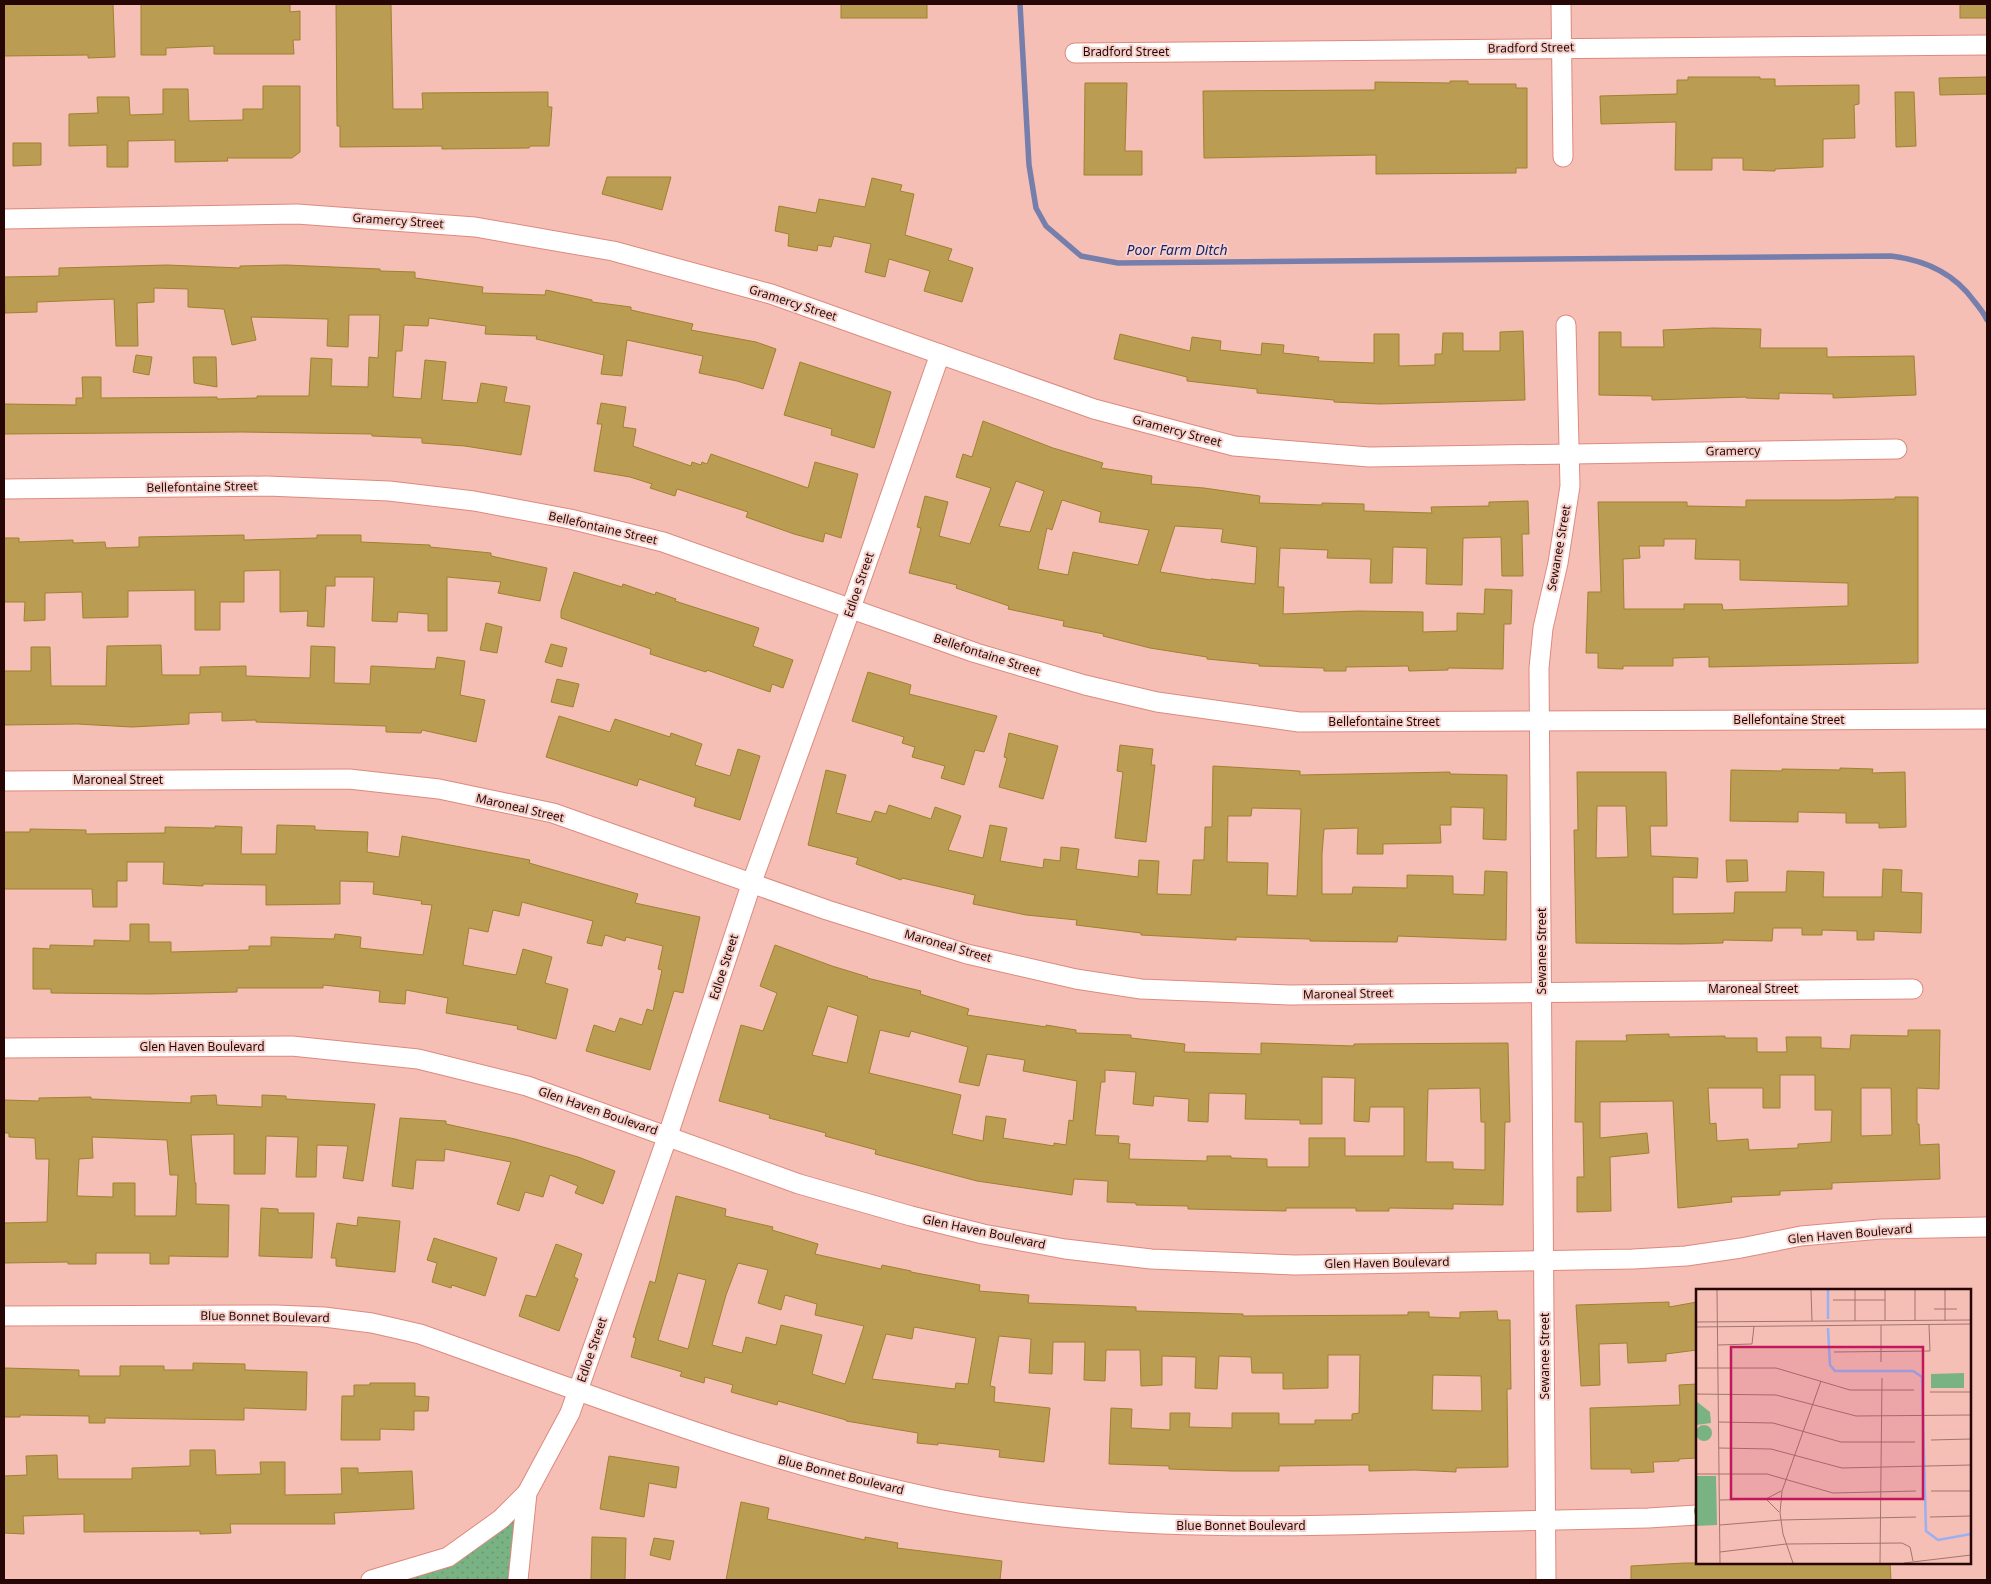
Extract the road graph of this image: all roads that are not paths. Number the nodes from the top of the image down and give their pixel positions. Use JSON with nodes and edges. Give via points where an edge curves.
{"nodes":[{"id":1,"x":1561,"y":4,"type":"edge"},
{"id":2,"x":1987,"y":45,"type":"edge"},
{"id":3,"x":1562,"y":48,"type":"junction"},
{"id":4,"x":1075,"y":52,"type":"dead end"},
{"id":5,"x":1563,"y":157,"type":"dead end"},
{"id":6,"x":4,"y":219,"type":"edge"},
{"id":7,"x":1566,"y":325,"type":"dead end"},
{"id":8,"x":940,"y":354,"type":"junction"},
{"id":9,"x":1897,"y":449,"type":"dead end"},
{"id":10,"x":1570,"y":454,"type":"junction"},
{"id":11,"x":4,"y":489,"type":"edge"},
{"id":12,"x":851,"y":608,"type":"junction"},
{"id":13,"x":1987,"y":719,"type":"edge"},
{"id":14,"x":1540,"y":722,"type":"junction"},
{"id":15,"x":4,"y":780,"type":"edge"},
{"id":16,"x":752,"y":882,"type":"junction"},
{"id":17,"x":1912,"y":988,"type":"dead end"},
{"id":18,"x":1542,"y":991,"type":"junction"},
{"id":19,"x":4,"y":1048,"type":"edge"},
{"id":20,"x":668,"y":1136,"type":"junction"},
{"id":21,"x":1983,"y":1227,"type":"edge"},
{"id":22,"x":1544,"y":1261,"type":"junction"},
{"id":23,"x":4,"y":1316,"type":"edge"},
{"id":24,"x":578,"y":1390,"type":"junction"},
{"id":25,"x":527,"y":1493,"type":"junction"},
{"id":26,"x":1696,"y":1515,"type":"edge"},
{"id":27,"x":1546,"y":1521,"type":"junction"},
{"id":28,"x":371,"y":1580,"type":"edge"},
{"id":29,"x":518,"y":1580,"type":"edge"},
{"id":30,"x":1546,"y":1580,"type":"edge"}],
"edges":[{"from":1,"to":3,"type":"street"},
{"from":2,"to":3,"type":"street","name":"Bradford Street"},
{"from":3,"to":4,"type":"street","name":"Bradford Street"},
{"from":3,"to":5,"type":"street"},
{"from":6,"to":8,"type":"street","name":"Gramercy Street","via":[[297,214],[475,227],[613,251],[771,294]]},
{"from":7,"to":10,"type":"street","name":"Sewanee Street"},
{"from":8,"to":10,"type":"street","name":"Gramercy Street","via":[[1094,409],[1234,446],[1369,457]]},
{"from":8,"to":12,"type":"street","name":"Edloe Street"},
{"from":9,"to":10,"type":"street","name":"Gramercy"},
{"from":10,"to":14,"type":"street","name":"Sewanee Street","via":[[1570,486],[1558,563],[1543,628],[1539,668]]},
{"from":11,"to":12,"type":"street","name":"Bellefontaine Street","via":[[267,486],[389,490],[474,501],[570,519],[663,542]]},
{"from":12,"to":14,"type":"street","name":"Bellefontaine Street","via":[[976,653],[1086,686],[1157,702],[1299,722]]},
{"from":12,"to":16,"type":"street","name":"Edloe Street"},
{"from":13,"to":14,"type":"street","name":"Bellefontaine Street"},
{"from":14,"to":18,"type":"street","name":"Sewanee Street"},
{"from":15,"to":16,"type":"street","name":"Maroneal Street","via":[[349,779],[438,789],[553,814]]},
{"from":16,"to":18,"type":"street","name":"Maroneal Street","via":[[827,910],[967,954],[1076,979],[1141,988],[1290,994]]},
{"from":16,"to":20,"type":"street","name":"Edloe Street"},
{"from":17,"to":18,"type":"street","name":"Maroneal Street"},
{"from":18,"to":22,"type":"street","name":"Sewanee Street"},
{"from":19,"to":20,"type":"street","name":"Glen Haven Boulevard","via":[[292,1046],[418,1059],[527,1086]]},
{"from":20,"to":22,"type":"street","name":"Glen Haven Boulevard","via":[[809,1187],[974,1232],[1065,1249],[1151,1259],[1295,1265]]},
{"from":20,"to":24,"type":"street","name":"Edloe Street"},
{"from":21,"to":22,"type":"street","name":"Glen Haven Boulevard","via":[[1881,1229],[1801,1236],[1686,1256]]},
{"from":22,"to":27,"type":"street","name":"Sewanee Street"},
{"from":23,"to":24,"type":"street","name":"Blue Bonnet Boulevard","via":[[324,1317],[420,1334]]},
{"from":24,"to":25,"type":"street","name":"Edloe Street","via":[[570,1413]]},
{"from":24,"to":27,"type":"street","name":"Blue Bonnet Boulevard","via":[[764,1455],[852,1480],[946,1500],[1060,1518],[1159,1525],[1261,1527]]},
{"from":25,"to":28,"type":"street","via":[[502,1519],[448,1557]]},
{"from":25,"to":29,"type":"street","name":"Edloe Street"},
{"from":26,"to":27,"type":"street","name":"Blue Bonnet Boulevard"},
{"from":27,"to":30,"type":"street","name":"Sewanee Street"}]}
